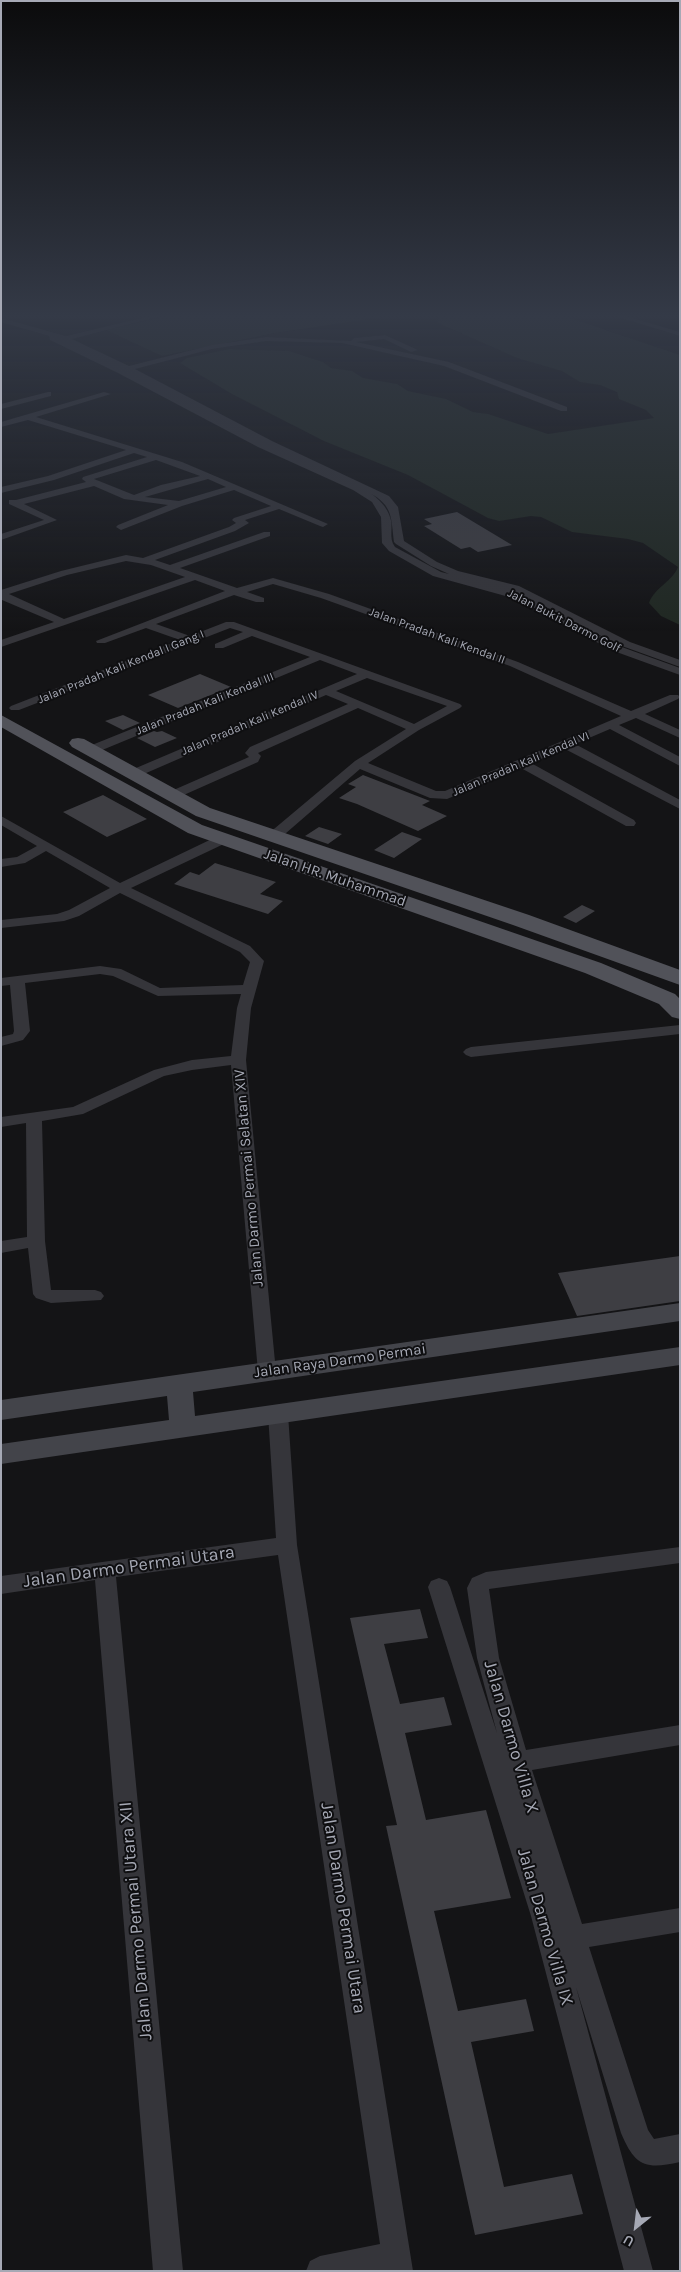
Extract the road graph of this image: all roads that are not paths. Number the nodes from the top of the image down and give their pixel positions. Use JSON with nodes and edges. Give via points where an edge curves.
{"nodes":[{"id":1,"x":15,"y":420,"type":"edge"},
{"id":2,"x":40,"y":420,"type":"edge"},
{"id":3,"x":215,"y":420,"type":"edge"},
{"id":4,"x":222,"y":420,"type":"edge"},
{"id":5,"x":1,"y":425,"type":"edge"},
{"id":6,"x":136,"y":450,"type":"junction"},
{"id":7,"x":156,"y":457,"type":"junction"},
{"id":8,"x":210,"y":476,"type":"junction"},
{"id":9,"x":94,"y":483,"type":"junction"},
{"id":10,"x":234,"y":487,"type":"junction"},
{"id":11,"x":1,"y":490,"type":"edge"},
{"id":12,"x":136,"y":497,"type":"junction"},
{"id":13,"x":1,"y":500,"type":"edge"},
{"id":14,"x":16,"y":503,"type":"junction"},
{"id":15,"x":179,"y":504,"type":"junction"},
{"id":16,"x":280,"y":506,"type":"junction"},
{"id":17,"x":323,"y":524,"type":"dead end"},
{"id":18,"x":121,"y":527,"type":"dead end"},
{"id":19,"x":267,"y":534,"type":"dead end"},
{"id":20,"x":1,"y":537,"type":"edge"},
{"id":21,"x":145,"y":560,"type":"junction"},
{"id":22,"x":171,"y":568,"type":"junction"},
{"id":23,"x":194,"y":577,"type":"junction"},
{"id":24,"x":235,"y":591,"type":"junction"},
{"id":25,"x":4,"y":593,"type":"joint"},
{"id":26,"x":260,"y":600,"type":"dead end"},
{"id":27,"x":65,"y":623,"type":"junction"},
{"id":28,"x":146,"y":624,"type":"junction"},
{"id":29,"x":226,"y":624,"type":"joint"},
{"id":30,"x":252,"y":632,"type":"junction"},
{"id":31,"x":191,"y":640,"type":"junction"},
{"id":32,"x":101,"y":641,"type":"dead end"},
{"id":33,"x":1,"y":644,"type":"edge"},
{"id":34,"x":219,"y":646,"type":"dead end"},
{"id":35,"x":319,"y":657,"type":"junction"},
{"id":36,"x":680,"y":664,"type":"edge"},
{"id":37,"x":680,"y":672,"type":"edge"},
{"id":38,"x":366,"y":674,"type":"junction"},
{"id":39,"x":326,"y":691,"type":"junction"},
{"id":40,"x":674,"y":697,"type":"dead end"},
{"id":41,"x":356,"y":704,"type":"junction"},
{"id":42,"x":5,"y":708,"type":"edge"},
{"id":43,"x":634,"y":715,"type":"junction"},
{"id":44,"x":612,"y":725,"type":"junction"},
{"id":45,"x":415,"y":728,"type":"junction"},
{"id":46,"x":680,"y":735,"type":"edge"},
{"id":47,"x":567,"y":745,"type":"junction"},
{"id":48,"x":91,"y":750,"type":"junction"},
{"id":49,"x":680,"y":762,"type":"edge"},
{"id":50,"x":359,"y":764,"type":"junction"},
{"id":51,"x":523,"y":764,"type":"junction"},
{"id":52,"x":133,"y":774,"type":"junction"},
{"id":53,"x":172,"y":795,"type":"junction"},
{"id":54,"x":680,"y":805,"type":"edge"},
{"id":55,"x":1,"y":820,"type":"edge"},
{"id":56,"x":630,"y":822,"type":"dead end"},
{"id":57,"x":273,"y":837,"type":"junction"},
{"id":58,"x":223,"y":839,"type":"junction"},
{"id":59,"x":45,"y":847,"type":"junction"},
{"id":60,"x":324,"y":854,"type":"junction"},
{"id":61,"x":1,"y":863,"type":"edge"},
{"id":62,"x":304,"y":867,"type":"junction"},
{"id":63,"x":120,"y":888,"type":"junction"},
{"id":64,"x":1,"y":924,"type":"edge"},
{"id":65,"x":680,"y":978,"type":"edge"},
{"id":66,"x":17,"y":981,"type":"junction"},
{"id":67,"x":1,"y":982,"type":"edge"},
{"id":68,"x":250,"y":989,"type":"junction"},
{"id":69,"x":680,"y":1012,"type":"edge"},
{"id":70,"x":680,"y":1029,"type":"edge"},
{"id":71,"x":1,"y":1042,"type":"edge"},
{"id":72,"x":471,"y":1052,"type":"dead end"},
{"id":73,"x":238,"y":1060,"type":"junction"},
{"id":74,"x":34,"y":1118,"type":"junction"},
{"id":75,"x":1,"y":1122,"type":"edge"},
{"id":76,"x":36,"y":1241,"type":"junction"},
{"id":77,"x":1,"y":1247,"type":"edge"},
{"id":78,"x":94,"y":1296,"type":"dead end"},
{"id":79,"x":680,"y":1312,"type":"edge"},
{"id":80,"x":680,"y":1356,"type":"edge"},
{"id":81,"x":267,"y":1372,"type":"junction"},
{"id":82,"x":179,"y":1384,"type":"junction"},
{"id":83,"x":1,"y":1410,"type":"edge"},
{"id":84,"x":278,"y":1414,"type":"junction"},
{"id":85,"x":183,"y":1428,"type":"junction"},
{"id":86,"x":1,"y":1454,"type":"edge"},
{"id":87,"x":287,"y":1545,"type":"junction"},
{"id":88,"x":680,"y":1555,"type":"edge"},
{"id":89,"x":105,"y":1571,"type":"junction"},
{"id":90,"x":1,"y":1585,"type":"edge"},
{"id":91,"x":440,"y":1587,"type":"dead end"},
{"id":92,"x":680,"y":1735,"type":"edge"},
{"id":93,"x":518,"y":1762,"type":"junction"},
{"id":94,"x":680,"y":1920,"type":"edge"},
{"id":95,"x":572,"y":1938,"type":"junction"},
{"id":96,"x":680,"y":2148,"type":"edge"},
{"id":97,"x":398,"y":2263,"type":"edge"},
{"id":98,"x":168,"y":2271,"type":"edge"},
{"id":99,"x":320,"y":2271,"type":"edge"},
{"id":100,"x":638,"y":2271,"type":"edge"}],
"edges":[{"from":1,"to":5,"type":"street"},
{"from":2,"to":6,"type":"street"},
{"from":3,"to":37,"type":"street","name":"Jalan Bukit Darmo Golf","via":[[261,446],[356,488],[375,500],[386,517],[387,543],[421,565],[448,577],[524,598],[615,648]]},
{"from":4,"to":36,"type":"street","name":"Jalan Bukit Darmo Golf","via":[[386,498],[396,517],[399,542],[414,553],[455,573],[515,588],[626,644]]},
{"from":6,"to":7,"type":"street"},
{"from":6,"to":11,"type":"street","via":[[51,478]]},
{"from":7,"to":8,"type":"street"},
{"from":7,"to":9,"type":"street","via":[[86,479]]},
{"from":8,"to":10,"type":"street"},
{"from":8,"to":12,"type":"street"},
{"from":9,"to":12,"type":"street"},
{"from":9,"to":14,"type":"street"},
{"from":10,"to":15,"type":"street"},
{"from":10,"to":16,"type":"street"},
{"from":12,"to":15,"type":"street"},
{"from":13,"to":14,"type":"street"},
{"from":14,"to":20,"type":"street","via":[[52,520]]},
{"from":15,"to":18,"type":"street"},
{"from":16,"to":17,"type":"street"},
{"from":16,"to":21,"type":"street","via":[[237,520],[244,522],[232,529]]},
{"from":19,"to":22,"type":"street"},
{"from":21,"to":22,"type":"street"},
{"from":21,"to":25,"type":"street","via":[[107,561]]},
{"from":22,"to":23,"type":"street"},
{"from":23,"to":24,"type":"street"},
{"from":23,"to":27,"type":"street"},
{"from":24,"to":26,"type":"street"},
{"from":24,"to":28,"type":"street"},
{"from":24,"to":43,"type":"street","name":"Jalan Pradah Kali Kendal II","via":[[273,581],[315,593],[514,664]]},
{"from":25,"to":27,"type":"street","via":[[6,598]]},
{"from":27,"to":33,"type":"street"},
{"from":28,"to":31,"type":"street"},
{"from":28,"to":32,"type":"street"},
{"from":29,"to":30,"type":"street"},
{"from":29,"to":31,"type":"street","name":"Jalan Pradah Kali Kendal I Gang I"},
{"from":30,"to":34,"type":"street"},
{"from":30,"to":35,"type":"street"},
{"from":31,"to":42,"type":"street","name":"Jalan Pradah Kali Kendal I Gang I"},
{"from":35,"to":38,"type":"street"},
{"from":35,"to":48,"type":"street","name":"Jalan Pradah Kali Kendal III"},
{"from":38,"to":39,"type":"street","name":"Jalan Pradah Kali Kendal IV"},
{"from":38,"to":45,"type":"street","via":[[456,706]]},
{"from":39,"to":41,"type":"street"},
{"from":39,"to":52,"type":"street","name":"Jalan Pradah Kali Kendal IV"},
{"from":40,"to":43,"type":"street","name":"Jalan Pradah Kali Kendal VI"},
{"from":41,"to":45,"type":"street"},
{"from":41,"to":53,"type":"street","via":[[254,750],[251,753],[254,759]]},
{"from":42,"to":48,"type":"main road","name":"Jalan HR. Muhammad"},
{"from":42,"to":58,"type":"main road","name":"Jalan HR. Muhammad","via":[[195,829]]},
{"from":43,"to":44,"type":"street","name":"Jalan Pradah Kali Kendal VI"},
{"from":43,"to":46,"type":"street"},
{"from":44,"to":47,"type":"street","name":"Jalan Pradah Kali Kendal VI"},
{"from":44,"to":49,"type":"street"},
{"from":45,"to":50,"type":"street"},
{"from":47,"to":51,"type":"street","name":"Jalan Pradah Kali Kendal VI"},
{"from":47,"to":54,"type":"street"},
{"from":48,"to":52,"type":"main road","name":"Jalan HR. Muhammad"},
{"from":50,"to":51,"type":"street","name":"Jalan Pradah Kali Kendal VI","via":[[438,796]]},
{"from":50,"to":57,"type":"street"},
{"from":51,"to":56,"type":"street"},
{"from":52,"to":53,"type":"main road","name":"Jalan HR. Muhammad"},
{"from":53,"to":57,"type":"main road","name":"Jalan HR. Muhammad","via":[[204,812]]},
{"from":55,"to":59,"type":"street"},
{"from":57,"to":60,"type":"main road","name":"Jalan HR. Muhammad"},
{"from":58,"to":62,"type":"main road","name":"Jalan HR. Muhammad"},
{"from":58,"to":63,"type":"street"},
{"from":59,"to":61,"type":"street","via":[[20,860]]},
{"from":59,"to":63,"type":"street"},
{"from":60,"to":62,"type":"main road","via":[[321,861]]},
{"from":60,"to":65,"type":"main road","name":"Jalan HR. Muhammad"},
{"from":62,"to":69,"type":"main road","name":"Jalan HR. Muhammad","via":[[594,968],[667,999]]},
{"from":63,"to":64,"type":"street","via":[[59,918]]},
{"from":63,"to":68,"type":"street","name":"Jalan Darmo Permai Selatan XIV","via":[[245,949],[256,961]]},
{"from":66,"to":67,"type":"street"},
{"from":66,"to":68,"type":"street","via":[[109,970],[158,992]]},
{"from":66,"to":71,"type":"street","via":[[22,1031],[18,1037]]},
{"from":68,"to":73,"type":"street","name":"Jalan Darmo Permai Selatan XIV","via":[[244,1008]]},
{"from":70,"to":72,"type":"street"},
{"from":73,"to":74,"type":"street","via":[[192,1065],[160,1073],[88,1108]]},
{"from":73,"to":81,"type":"street","name":"Jalan Darmo Permai Selatan XIV"},
{"from":74,"to":75,"type":"street"},
{"from":74,"to":76,"type":"street"},
{"from":76,"to":77,"type":"street"},
{"from":76,"to":78,"type":"street","via":[[42,1294],[50,1297]]},
{"from":79,"to":81,"type":"street","name":"Jalan Raya Darmo Permai"},
{"from":80,"to":84,"type":"street"},
{"from":81,"to":82,"type":"street","name":"Jalan Raya Darmo Permai"},
{"from":82,"to":83,"type":"street","name":"Jalan Raya Darmo Permai"},
{"from":82,"to":85,"type":"street"},
{"from":84,"to":85,"type":"street"},
{"from":84,"to":87,"type":"street","name":"Jalan Darmo Permai Utara"},
{"from":85,"to":86,"type":"street"},
{"from":87,"to":89,"type":"street","name":"Jalan Darmo Permai Utara"},
{"from":87,"to":97,"type":"street","name":"Jalan Darmo Permai Utara"},
{"from":88,"to":93,"type":"street","name":"Jalan Darmo Villa X","via":[[480,1584],[488,1658]]},
{"from":89,"to":90,"type":"street","name":"Jalan Darmo Permai Utara"},
{"from":89,"to":98,"type":"street","name":"Jalan Darmo Permai Utara XII"},
{"from":91,"to":100,"type":"street","name":"Jalan Darmo Villa IX","via":[[544,1916]]},
{"from":92,"to":93,"type":"street"},
{"from":93,"to":95,"type":"street","name":"Jalan Darmo Villa X"},
{"from":94,"to":95,"type":"street"},
{"from":95,"to":96,"type":"street","name":"Jalan Darmo Villa X","via":[[639,2145],[646,2152],[654,2153]]},
{"from":97,"to":99,"type":"street"}]}
